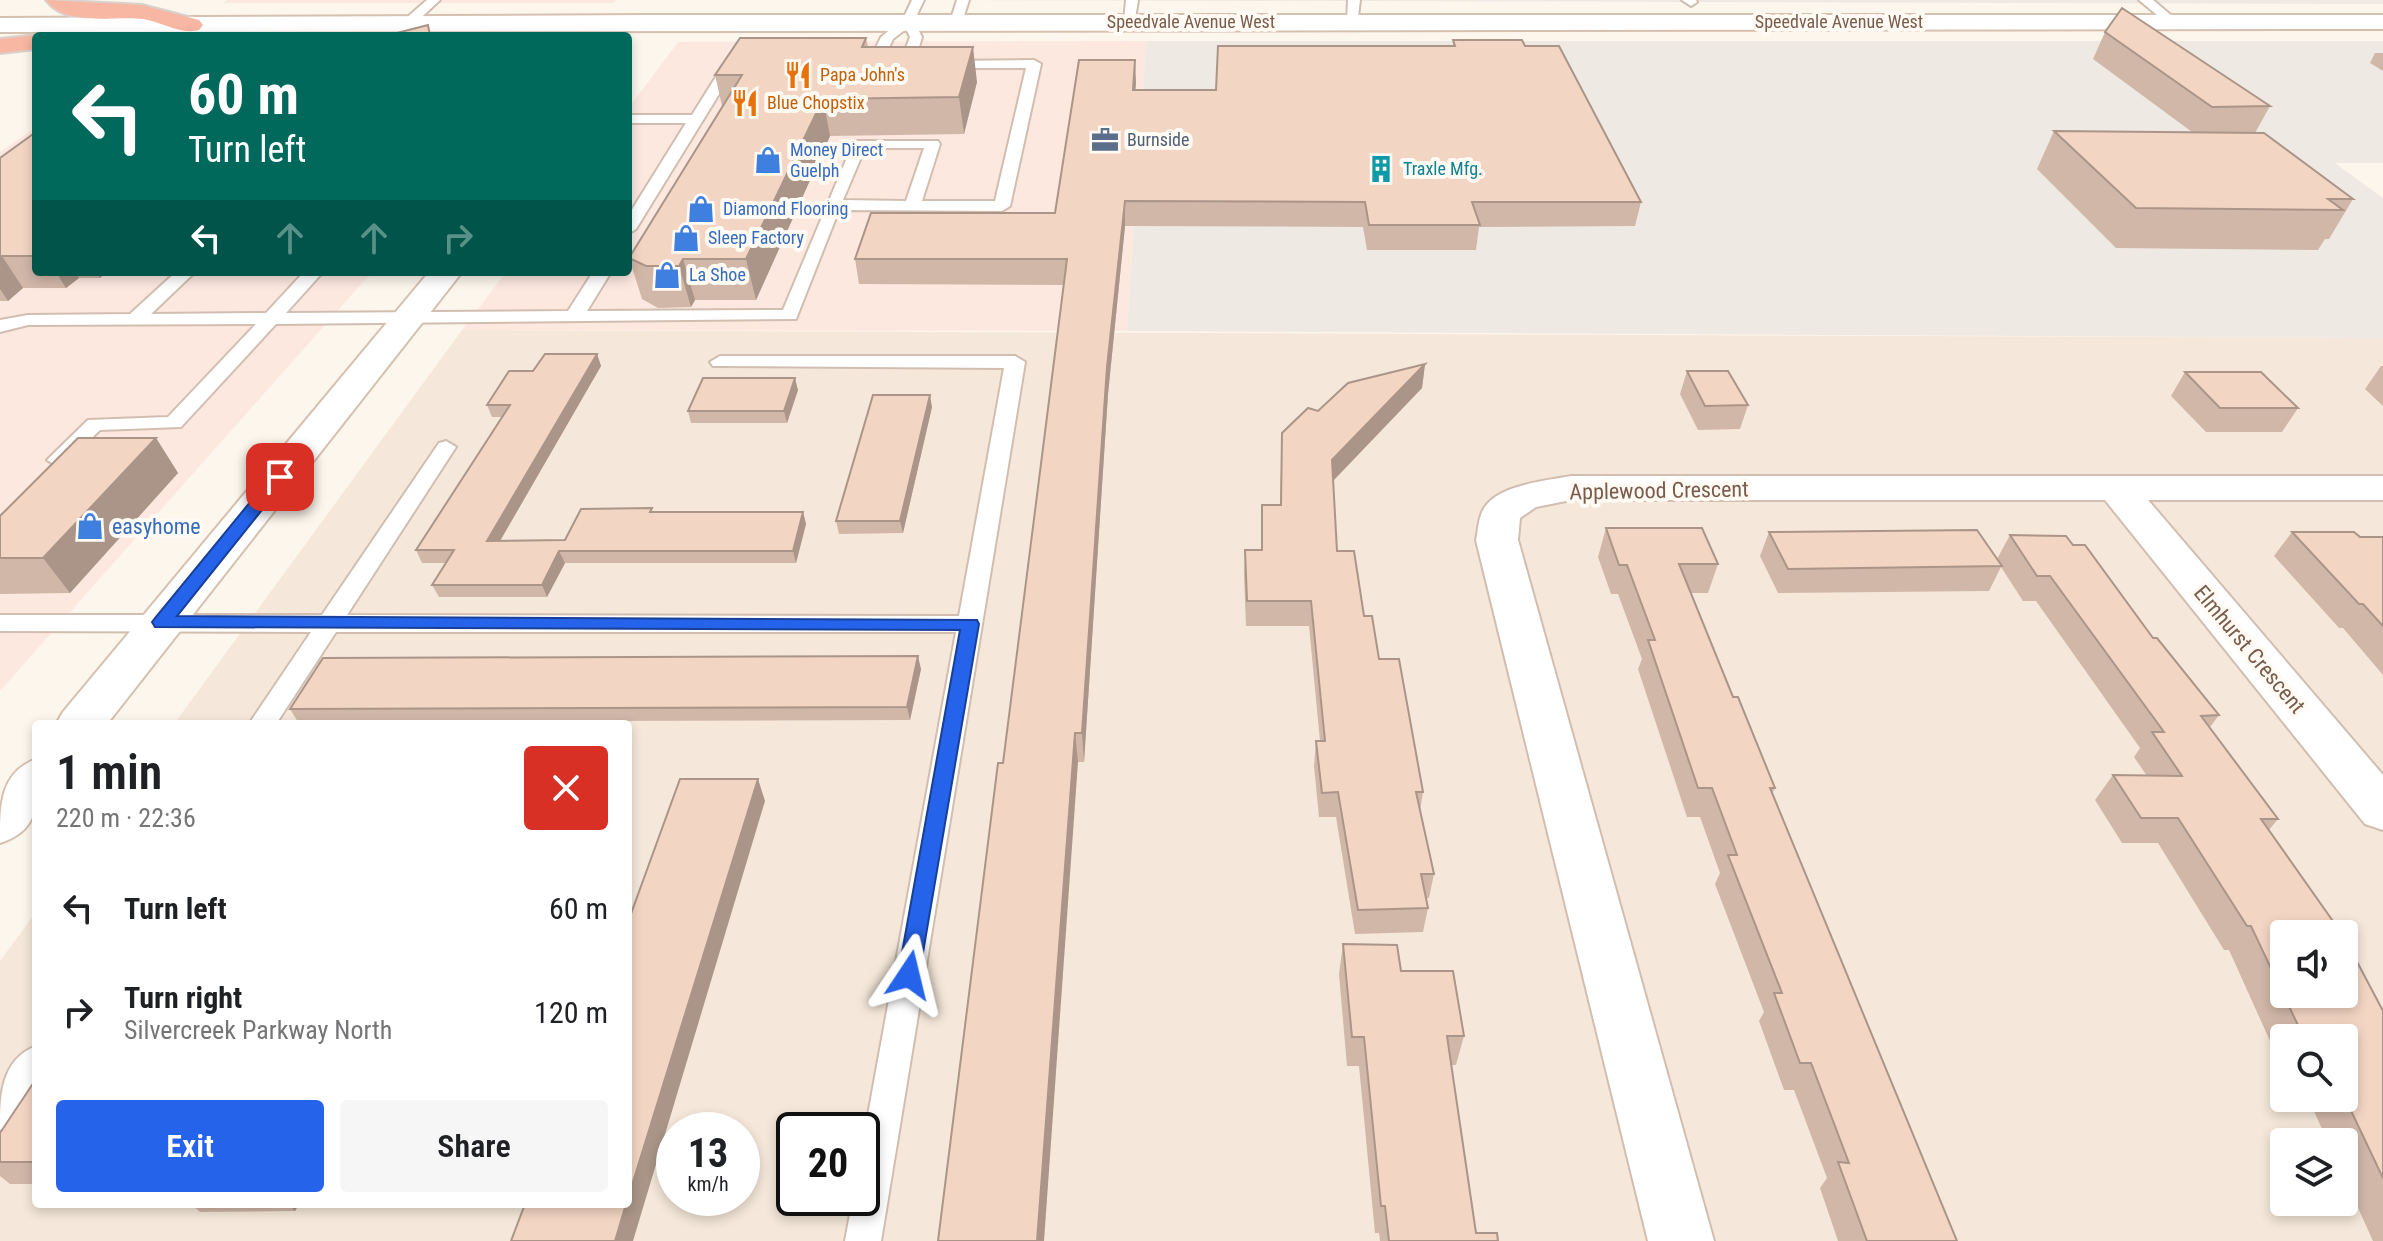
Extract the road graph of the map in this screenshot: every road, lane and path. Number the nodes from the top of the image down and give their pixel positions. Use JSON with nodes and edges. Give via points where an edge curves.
{"nodes":[{"id":1,"x":57,"y":0,"type":"edge"},
{"id":2,"x":434,"y":0,"type":"edge"},
{"id":3,"x":663,"y":0,"type":"edge"},
{"id":4,"x":2145,"y":0,"type":"edge"},
{"id":5,"x":913,"y":11,"type":"edge"},
{"id":6,"x":960,"y":11,"type":"edge"},
{"id":7,"x":1131,"y":11,"type":"edge"},
{"id":8,"x":1354,"y":11,"type":"edge"},
{"id":9,"x":647,"y":22,"type":"junction"},
{"id":10,"x":2173,"y":22,"type":"junction"},
{"id":11,"x":2383,"y":22,"type":"edge"},
{"id":12,"x":408,"y":23,"type":"junction"},
{"id":13,"x":0,"y":25,"type":"edge"},
{"id":14,"x":191,"y":25,"type":"junction"},
{"id":15,"x":143,"y":32,"type":"edge"},
{"id":16,"x":632,"y":39,"type":"edge"},
{"id":17,"x":32,"y":42,"type":"edge"},
{"id":18,"x":0,"y":46,"type":"edge"},
{"id":19,"x":761,"y":64,"type":"edge"},
{"id":20,"x":907,"y":64,"type":"junction"},
{"id":21,"x":632,"y":119,"type":"edge"},
{"id":22,"x":696,"y":119,"type":"junction"},
{"id":23,"x":833,"y":205,"type":"junction"},
{"id":24,"x":912,"y":206,"type":"junction"},
{"id":25,"x":632,"y":223,"type":"edge"},
{"id":26,"x":182,"y":276,"type":"edge"},
{"id":27,"x":310,"y":276,"type":"edge"},
{"id":28,"x":443,"y":276,"type":"edge"},
{"id":29,"x":599,"y":276,"type":"edge"},
{"id":30,"x":575,"y":315,"type":"junction"},
{"id":31,"x":410,"y":316,"type":"junction"},
{"id":32,"x":272,"y":317,"type":"junction"},
{"id":33,"x":135,"y":319,"type":"junction"},
{"id":34,"x":0,"y":326,"type":"edge"},
{"id":35,"x":720,"y":362,"type":"dead end"},
{"id":36,"x":446,"y":447,"type":"dead end"},
{"id":37,"x":45,"y":473,"type":"edge"},
{"id":38,"x":2383,"y":488,"type":"edge"},
{"id":39,"x":2117,"y":489,"type":"junction"},
{"id":40,"x":162,"y":622,"type":"junction"},
{"id":41,"x":0,"y":623,"type":"edge"},
{"id":42,"x":970,"y":624,"type":"junction"},
{"id":43,"x":329,"y":625,"type":"junction"},
{"id":44,"x":83,"y":720,"type":"edge"},
{"id":45,"x":265,"y":720,"type":"edge"},
{"id":46,"x":32,"y":783,"type":"edge"},
{"id":47,"x":2383,"y":810,"type":"edge"},
{"id":48,"x":0,"y":823,"type":"edge"},
{"id":49,"x":32,"y":1067,"type":"edge"},
{"id":50,"x":0,"y":1114,"type":"edge"},
{"id":51,"x":863,"y":1241,"type":"edge"},
{"id":52,"x":1681,"y":1241,"type":"edge"}],
"edges":[{"from":1,"to":14,"type":"highway"},
{"from":2,"to":12,"type":"lane"},
{"from":3,"to":9,"type":"main road"},
{"from":4,"to":10,"type":"lane"},
{"from":5,"to":6,"type":"main road","name":"Speedvale Avenue West"},
{"from":5,"to":9,"type":"main road","name":"Speedvale Avenue West"},
{"from":5,"to":20,"type":"lane","via":[[916,37]]},
{"from":5,"to":20,"type":"lane","via":[[868,64]]},
{"from":6,"to":7,"type":"main road","name":"Speedvale Avenue West"},
{"from":7,"to":8,"type":"main road","name":"Speedvale Avenue West"},
{"from":8,"to":10,"type":"main road","name":"Speedvale Avenue West"},
{"from":9,"to":12,"type":"main road","name":"Speedvale Avenue West"},
{"from":9,"to":16,"type":"main road"},
{"from":10,"to":11,"type":"main road","name":"Speedvale Avenue West"},
{"from":12,"to":14,"type":"main road","name":"Speedvale Avenue West"},
{"from":13,"to":14,"type":"main road","name":"Speedvale Avenue West"},
{"from":14,"to":15,"type":"highway"},
{"from":17,"to":18,"type":"highway"},
{"from":19,"to":22,"type":"lane","via":[[727,70]]},
{"from":20,"to":24,"type":"lane","via":[[1034,64],[1002,206]]},
{"from":21,"to":22,"type":"lane"},
{"from":22,"to":25,"type":"lane"},
{"from":23,"to":24,"type":"lane"},
{"from":23,"to":24,"type":"lane","via":[[859,144],[933,144]]},
{"from":23,"to":30,"type":"lane","via":[[790,315]]},
{"from":26,"to":33,"type":"lane"},
{"from":27,"to":32,"type":"lane"},
{"from":28,"to":31,"type":"main road"},
{"from":29,"to":30,"type":"lane"},
{"from":30,"to":31,"type":"lane"},
{"from":31,"to":32,"type":"lane"},
{"from":31,"to":40,"type":"main road"},
{"from":32,"to":33,"type":"lane"},
{"from":32,"to":37,"type":"lane","via":[[174,423],[95,424]]},
{"from":33,"to":34,"type":"lane","via":[[28,320]]},
{"from":35,"to":42,"type":"lane","via":[[1015,362]]},
{"from":36,"to":43,"type":"lane"},
{"from":38,"to":39,"type":"main road","name":"Applewood Crescent"},
{"from":39,"to":47,"type":"main road","name":"Elmhurst Crescent"},
{"from":39,"to":52,"type":"main road","name":"Applewood Crescent","via":[[1571,488],[1524,497],[1501,513],[1497,540]]},
{"from":40,"to":41,"type":"lane"},
{"from":40,"to":43,"type":"lane"},
{"from":40,"to":44,"type":"main road"},
{"from":42,"to":43,"type":"lane"},
{"from":42,"to":51,"type":"lane"},
{"from":43,"to":45,"type":"lane"},
{"from":46,"to":48,"type":"main road"},
{"from":49,"to":50,"type":"lane"}]}
